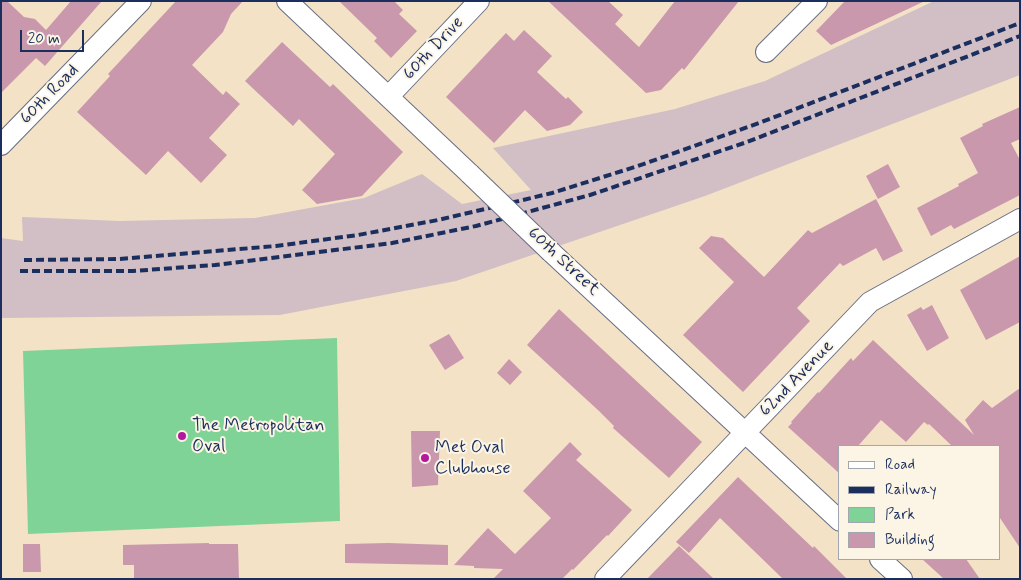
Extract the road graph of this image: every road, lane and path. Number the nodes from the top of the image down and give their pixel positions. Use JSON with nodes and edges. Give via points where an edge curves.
{"nodes":[{"id":1,"x":141,"y":1,"type":"edge"},
{"id":2,"x":287,"y":1,"type":"edge"},
{"id":3,"x":479,"y":1,"type":"edge"},
{"id":4,"x":817,"y":1,"type":"edge"},
{"id":5,"x":766,"y":52,"type":"dead end"},
{"id":6,"x":389,"y":96,"type":"junction"},
{"id":7,"x":1,"y":145,"type":"edge"},
{"id":8,"x":1020,"y":220,"type":"edge"},
{"id":9,"x":746,"y":432,"type":"junction"},
{"id":10,"x":838,"y":518,"type":"edge"},
{"id":11,"x":881,"y":560,"type":"edge"},
{"id":12,"x":605,"y":579,"type":"edge"},
{"id":13,"x":902,"y":579,"type":"edge"}],
"edges":[{"from":1,"to":7,"type":"street","name":"60th Road"},
{"from":2,"to":6,"type":"street","name":"60th Street"},
{"from":3,"to":6,"type":"street","name":"60th Drive"},
{"from":4,"to":5,"type":"street"},
{"from":6,"to":9,"type":"street","name":"60th Street","bridge":true,"via":[[551,252]]},
{"from":8,"to":9,"type":"street","name":"62nd Avenue","via":[[870,302]]},
{"from":9,"to":10,"type":"street","name":"60th Street"},
{"from":9,"to":12,"type":"street","name":"62nd Avenue"},
{"from":11,"to":13,"type":"street"}]}
